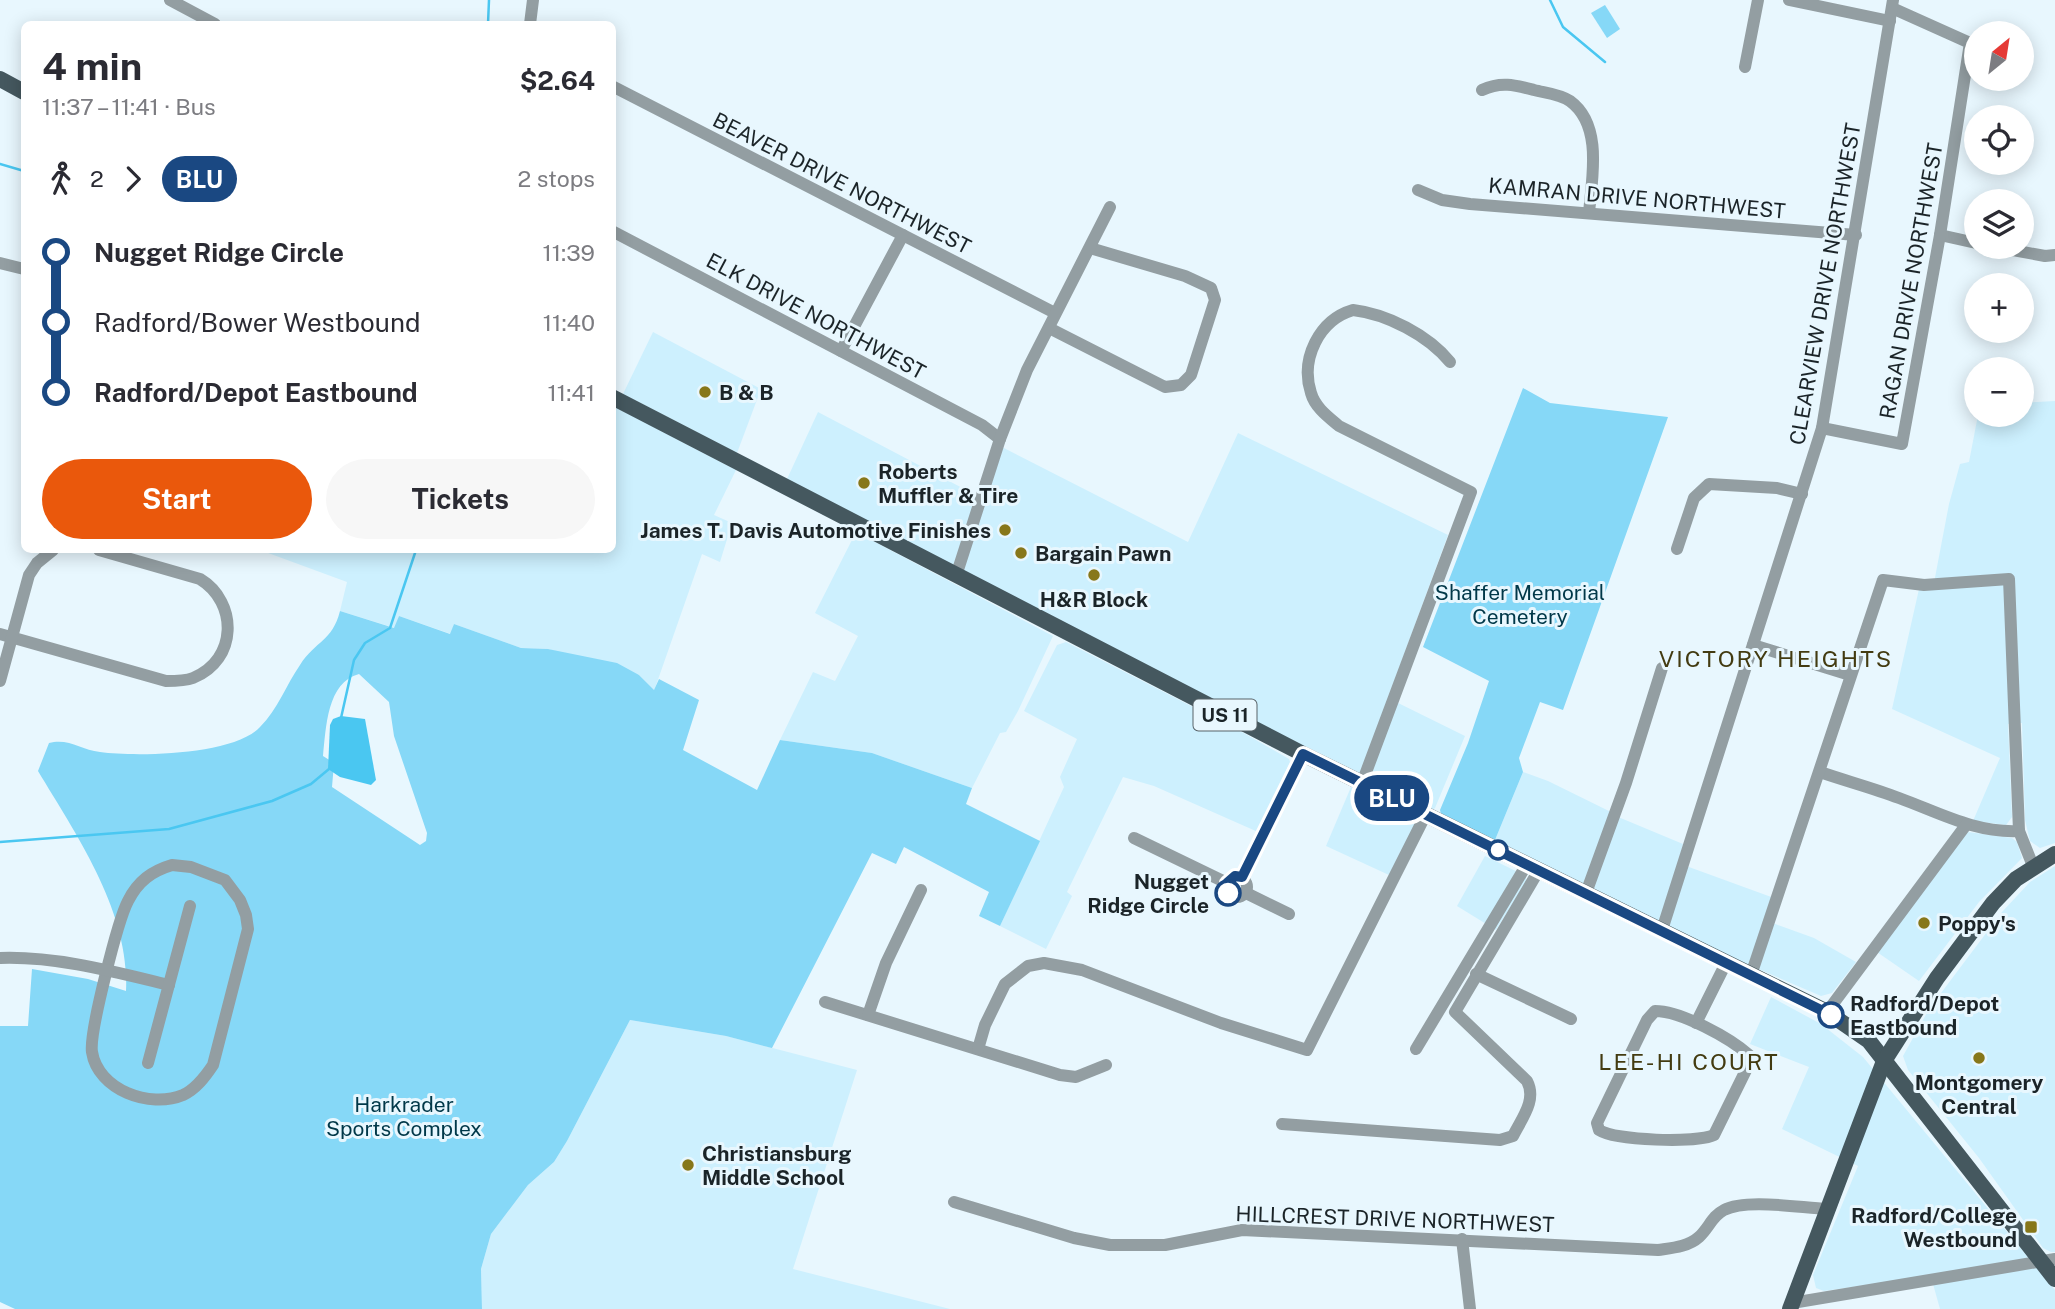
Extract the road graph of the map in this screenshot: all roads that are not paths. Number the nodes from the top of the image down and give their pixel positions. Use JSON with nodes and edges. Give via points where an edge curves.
{"nodes":[{"id":1,"x":170,"y":0,"type":"edge"},
{"id":2,"x":533,"y":0,"type":"edge"},
{"id":3,"x":1758,"y":0,"type":"edge"},
{"id":4,"x":1789,"y":0,"type":"edge"},
{"id":5,"x":1892,"y":10,"type":"edge"},
{"id":6,"x":209,"y":21,"type":"edge"},
{"id":7,"x":530,"y":21,"type":"edge"},
{"id":8,"x":1745,"y":67,"type":"dead end"},
{"id":9,"x":0,"y":79,"type":"edge"},
{"id":10,"x":616,"y":88,"type":"edge"},
{"id":11,"x":21,"y":90,"type":"edge"},
{"id":12,"x":1482,"y":90,"type":"dead end"},
{"id":13,"x":1418,"y":190,"type":"dead end"},
{"id":14,"x":1110,"y":207,"type":"dead end"},
{"id":15,"x":1589,"y":213,"type":"junction"},
{"id":16,"x":616,"y":233,"type":"edge"},
{"id":17,"x":902,"y":235,"type":"junction"},
{"id":18,"x":1856,"y":235,"type":"junction"},
{"id":19,"x":1940,"y":235,"type":"junction"},
{"id":20,"x":1964,"y":240,"type":"edge"},
{"id":21,"x":1090,"y":248,"type":"junction"},
{"id":22,"x":2034,"y":254,"type":"edge"},
{"id":23,"x":2055,"y":255,"type":"edge"},
{"id":24,"x":0,"y":264,"type":"edge"},
{"id":25,"x":21,"y":268,"type":"edge"},
{"id":26,"x":1055,"y":313,"type":"junction"},
{"id":27,"x":1049,"y":328,"type":"junction"},
{"id":28,"x":841,"y":351,"type":"junction"},
{"id":29,"x":1451,"y":362,"type":"dead end"},
{"id":30,"x":616,"y":399,"type":"edge"},
{"id":31,"x":1822,"y":428,"type":"junction"},
{"id":32,"x":1000,"y":439,"type":"junction"},
{"id":33,"x":1802,"y":494,"type":"junction"},
{"id":34,"x":1677,"y":549,"type":"dead end"},
{"id":35,"x":49,"y":553,"type":"edge"},
{"id":36,"x":109,"y":553,"type":"edge"},
{"id":37,"x":956,"y":576,"type":"junction"},
{"id":38,"x":0,"y":634,"type":"edge"},
{"id":39,"x":13,"y":639,"type":"junction"},
{"id":40,"x":1753,"y":645,"type":"junction"},
{"id":41,"x":1662,"y":668,"type":"dead end"},
{"id":42,"x":1850,"y":675,"type":"junction"},
{"id":43,"x":0,"y":681,"type":"edge"},
{"id":44,"x":1303,"y":754,"type":"junction"},
{"id":45,"x":1820,"y":772,"type":"junction"},
{"id":46,"x":1363,"y":783,"type":"junction"},
{"id":47,"x":1426,"y":814,"type":"junction"},
{"id":48,"x":1966,"y":825,"type":"junction"},
{"id":49,"x":2019,"y":831,"type":"junction"},
{"id":50,"x":1134,"y":838,"type":"dead end"},
{"id":51,"x":2055,"y":854,"type":"edge"},
{"id":52,"x":2033,"y":866,"type":"junction"},
{"id":53,"x":1533,"y":867,"type":"junction"},
{"id":54,"x":1242,"y":877,"type":"junction"},
{"id":55,"x":1227,"y":883,"type":"junction"},
{"id":56,"x":921,"y":890,"type":"dead end"},
{"id":57,"x":1246,"y":893,"type":"junction"},
{"id":58,"x":1586,"y":893,"type":"junction"},
{"id":59,"x":190,"y":906,"type":"dead end"},
{"id":60,"x":1289,"y":914,"type":"dead end"},
{"id":61,"x":1662,"y":930,"type":"junction"},
{"id":62,"x":0,"y":958,"type":"edge"},
{"id":63,"x":1726,"y":963,"type":"junction"},
{"id":64,"x":107,"y":971,"type":"junction"},
{"id":65,"x":1476,"y":974,"type":"junction"},
{"id":66,"x":1751,"y":975,"type":"junction"},
{"id":67,"x":169,"y":985,"type":"junction"},
{"id":68,"x":825,"y":1002,"type":"dead end"},
{"id":69,"x":1827,"y":1013,"type":"junction"},
{"id":70,"x":868,"y":1015,"type":"junction"},
{"id":71,"x":1571,"y":1019,"type":"dead end"},
{"id":72,"x":1696,"y":1023,"type":"junction"},
{"id":73,"x":978,"y":1049,"type":"junction"},
{"id":74,"x":1416,"y":1049,"type":"dead end"},
{"id":75,"x":1884,"y":1061,"type":"junction"},
{"id":76,"x":148,"y":1063,"type":"dead end"},
{"id":77,"x":1106,"y":1065,"type":"dead end"},
{"id":78,"x":1282,"y":1124,"type":"dead end"},
{"id":79,"x":954,"y":1202,"type":"dead end"},
{"id":80,"x":1827,"y":1209,"type":"junction"},
{"id":81,"x":1462,"y":1239,"type":"junction"},
{"id":82,"x":2048,"y":1260,"type":"edge"},
{"id":83,"x":2055,"y":1279,"type":"edge"},
{"id":84,"x":1791,"y":1306,"type":"edge"},
{"id":85,"x":1470,"y":1309,"type":"edge"}],
"edges":[{"from":1,"to":6,"type":"street"},
{"from":2,"to":7,"type":"street"},
{"from":3,"to":8,"type":"street"},
{"from":4,"to":5,"type":"street"},
{"from":5,"to":18,"type":"street","name":"CLEARVIEW DRIVE NORTHWEST"},
{"from":5,"to":19,"type":"street","name":"RAGAN DRIVE NORTHWEST","via":[[1970,43]]},
{"from":9,"to":11,"type":"main road"},
{"from":10,"to":17,"type":"street","name":"BEAVER DRIVE NORTHWEST"},
{"from":12,"to":15,"type":"street","via":[[1507,83],[1554,94],[1581,112],[1592,145]]},
{"from":13,"to":15,"type":"street","name":"KAMRAN DRIVE NORTHWEST","via":[[1442,200]]},
{"from":14,"to":21,"type":"street"},
{"from":15,"to":18,"type":"street","name":"KAMRAN DRIVE NORTHWEST"},
{"from":16,"to":28,"type":"street","name":"ELK DRIVE NORTHWEST"},
{"from":17,"to":26,"type":"street","name":"BEAVER DRIVE NORTHWEST"},
{"from":17,"to":28,"type":"street"},
{"from":18,"to":31,"type":"street","name":"CLEARVIEW DRIVE NORTHWEST"},
{"from":19,"to":20,"type":"street"},
{"from":19,"to":31,"type":"street","name":"RAGAN DRIVE NORTHWEST","via":[[1902,444]]},
{"from":21,"to":26,"type":"street"},
{"from":21,"to":27,"type":"street","via":[[1185,276],[1211,289],[1215,300],[1191,375],[1181,385],[1166,387]]},
{"from":22,"to":23,"type":"street"},
{"from":24,"to":25,"type":"street"},
{"from":26,"to":27,"type":"street"},
{"from":27,"to":32,"type":"street"},
{"from":28,"to":32,"type":"street","name":"ELK DRIVE NORTHWEST","via":[[982,425]]},
{"from":29,"to":46,"type":"street","via":[[1437,346],[1404,328],[1353,310],[1325,324],[1308,376],[1318,408],[1339,426],[1471,492]]},
{"from":30,"to":37,"type":"main road","number":"US 11"},
{"from":31,"to":33,"type":"street","name":"CLEARVIEW DRIVE NORTHWEST"},
{"from":32,"to":37,"type":"street"},
{"from":33,"to":34,"type":"street","via":[[1709,484],[1694,498]]},
{"from":33,"to":40,"type":"street","name":"CLEARVIEW DRIVE NORTHWEST"},
{"from":35,"to":39,"type":"street","via":[[29,575]]},
{"from":36,"to":39,"type":"street","via":[[211,586],[225,605],[229,626],[224,649],[210,667],[191,679],[166,681]]},
{"from":37,"to":44,"type":"main road","number":"US 11"},
{"from":38,"to":39,"type":"street"},
{"from":39,"to":43,"type":"street"},
{"from":40,"to":42,"type":"street"},
{"from":40,"to":61,"type":"street","name":"CLEARVIEW DRIVE NORTHWEST"},
{"from":41,"to":58,"type":"street"},
{"from":42,"to":45,"type":"street"},
{"from":42,"to":49,"type":"street","via":[[1882,579],[1924,585],[2008,579]]},
{"from":44,"to":46,"type":"main road","number":"US 11"},
{"from":44,"to":54,"type":"street"},
{"from":45,"to":48,"type":"street"},
{"from":45,"to":66,"type":"street"},
{"from":46,"to":47,"type":"main road","number":"US 11"},
{"from":47,"to":53,"type":"main road","number":"US 11"},
{"from":47,"to":73,"type":"street","via":[[1307,1050],[1082,970],[1044,962],[1028,966],[1005,985]]},
{"from":48,"to":49,"type":"street","via":[[1993,832]]},
{"from":48,"to":69,"type":"street"},
{"from":49,"to":52,"type":"street"},
{"from":50,"to":55,"type":"street"},
{"from":51,"to":52,"type":"main road"},
{"from":52,"to":75,"type":"main road","via":[[1993,903],[1937,978]]},
{"from":53,"to":58,"type":"main road","number":"US 11"},
{"from":53,"to":65,"type":"street"},
{"from":53,"to":74,"type":"street"},
{"from":54,"to":55,"type":"street","via":[[1235,876]]},
{"from":54,"to":57,"type":"street"},
{"from":55,"to":57,"type":"street","via":[[1234,897]]},
{"from":56,"to":70,"type":"street","via":[[886,963]]},
{"from":57,"to":60,"type":"street"},
{"from":58,"to":61,"type":"main road","number":"US 11"},
{"from":59,"to":67,"type":"street"},
{"from":61,"to":63,"type":"main road","number":"US 11"},
{"from":62,"to":64,"type":"street"},
{"from":63,"to":66,"type":"main road","number":"US 11"},
{"from":63,"to":72,"type":"street"},
{"from":64,"to":64,"type":"street","via":[[127,902],[153,871],[172,865],[211,873],[225,880],[240,900],[248,929],[213,1065],[184,1095],[143,1100],[115,1086],[102,1073],[92,1051]]},
{"from":64,"to":67,"type":"street"},
{"from":65,"to":71,"type":"street"},
{"from":65,"to":78,"type":"street","via":[[1454,1012],[1532,1090],[1508,1140]]},
{"from":66,"to":69,"type":"main road","number":"US 11"},
{"from":67,"to":76,"type":"street"},
{"from":68,"to":70,"type":"street"},
{"from":69,"to":75,"type":"main road","number":"US 11","via":[[1869,1041]]},
{"from":70,"to":73,"type":"street"},
{"from":72,"to":72,"type":"street","via":[[1667,1011],[1655,1012],[1647,1020],[1597,1124],[1599,1129],[1620,1136],[1699,1140],[1714,1135],[1750,1062],[1749,1055]]},
{"from":73,"to":77,"type":"street","via":[[1076,1077]]},
{"from":75,"to":80,"type":"main road"},
{"from":75,"to":82,"type":"main road","number":"US 11"},
{"from":79,"to":81,"type":"street","name":"HILLCREST DRIVE NORTHWEST","via":[[1110,1245],[1165,1245],[1242,1230]]},
{"from":80,"to":81,"type":"street","name":"HILLCREST DRIVE NORTHWEST","via":[[1726,1208],[1699,1237],[1681,1247],[1658,1250]]},
{"from":80,"to":84,"type":"main road"},
{"from":81,"to":85,"type":"street"},
{"from":82,"to":83,"type":"main road","number":"US 11"},
{"from":82,"to":84,"type":"street"}]}
